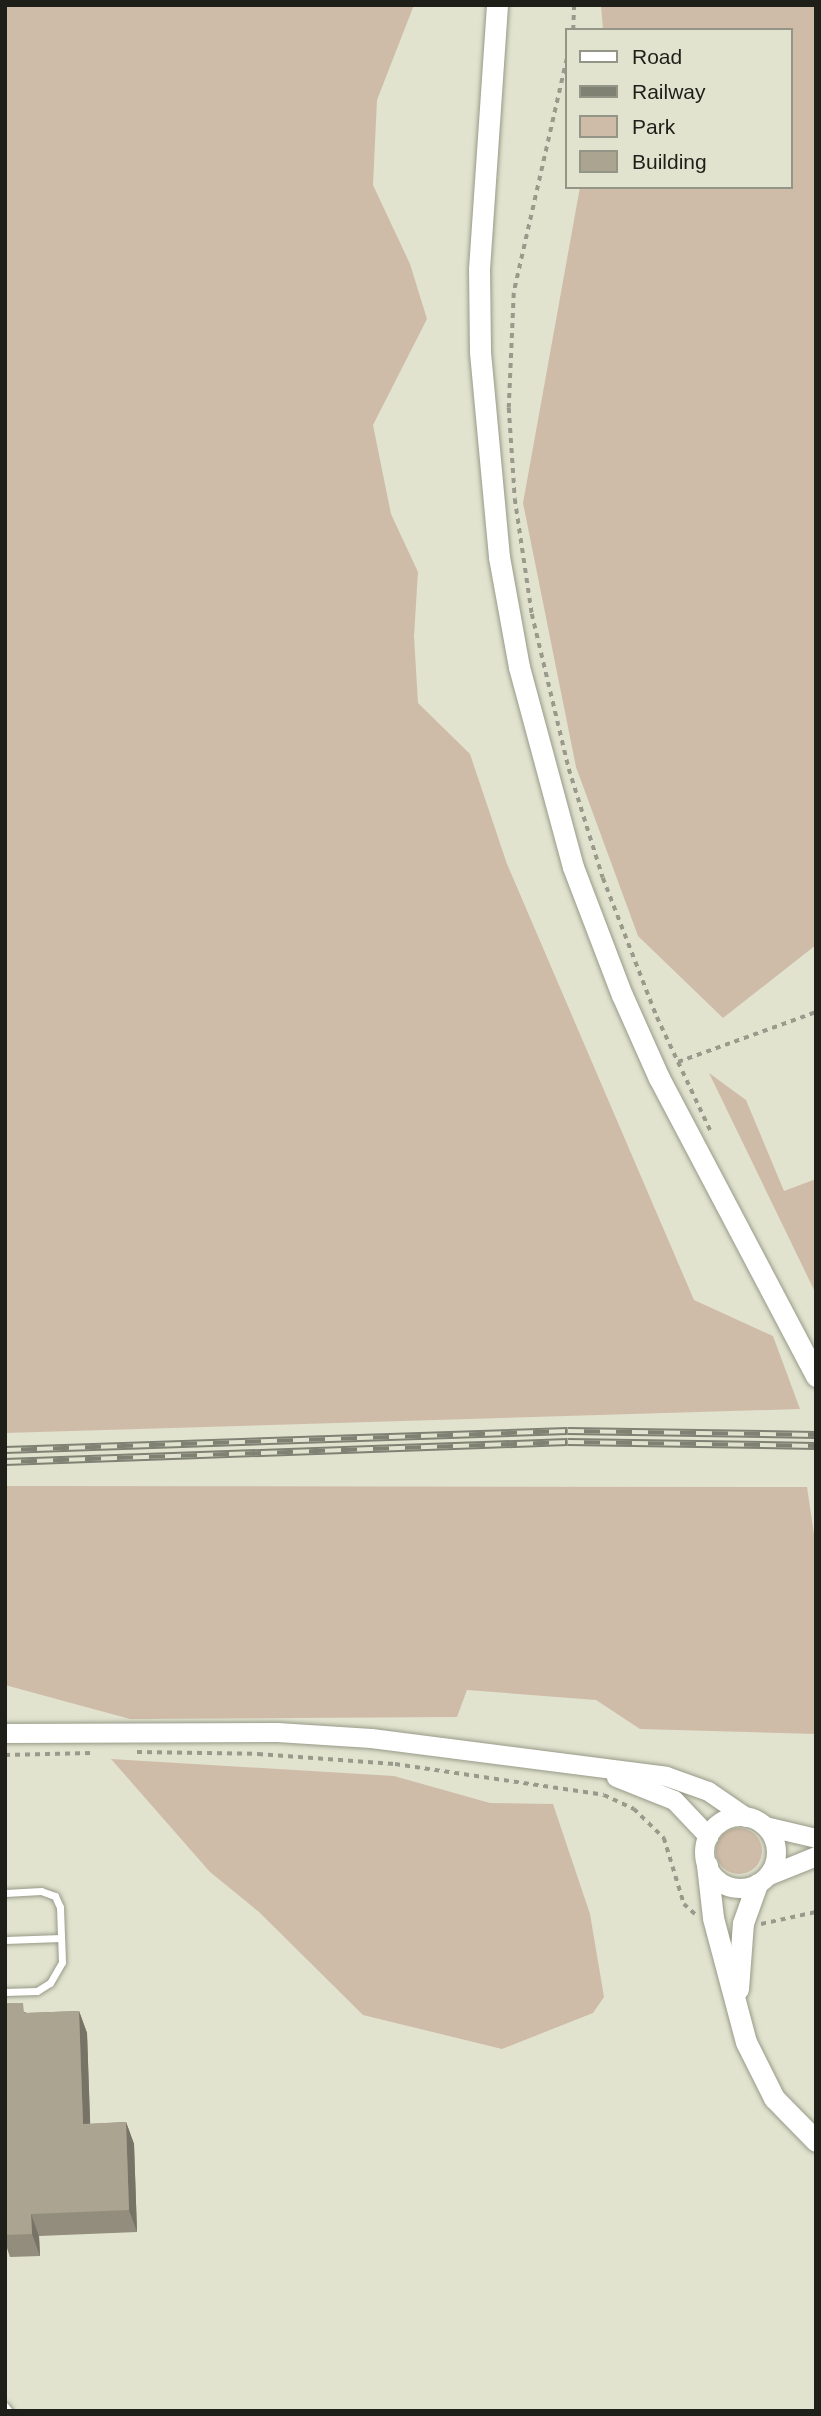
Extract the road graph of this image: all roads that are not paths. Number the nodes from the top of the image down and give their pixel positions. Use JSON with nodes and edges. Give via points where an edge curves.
{"nodes":[{"id":1,"x":497,"y":5,"type":"edge"},
{"id":2,"x":816,"y":1376,"type":"edge"},
{"id":3,"x":5,"y":1733,"type":"edge"},
{"id":4,"x":582,"y":1766,"type":"junction"},
{"id":5,"x":746,"y":1817,"type":"junction"},
{"id":6,"x":765,"y":1826,"type":"junction"},
{"id":7,"x":708,"y":1836,"type":"junction"},
{"id":8,"x":816,"y":1838,"type":"edge"},
{"id":9,"x":816,"y":1856,"type":"edge"},
{"id":10,"x":707,"y":1865,"type":"junction"},
{"id":11,"x":763,"y":1879,"type":"junction"},
{"id":12,"x":5,"y":1893,"type":"edge"},
{"id":13,"x":61,"y":1938,"type":"junction"},
{"id":14,"x":5,"y":1940,"type":"edge"},
{"id":15,"x":5,"y":1992,"type":"edge"},
{"id":16,"x":737,"y":2012,"type":"junction"},
{"id":17,"x":816,"y":2141,"type":"edge"},
{"id":18,"x":5,"y":2406,"type":"edge"},
{"id":19,"x":9,"y":2411,"type":"edge"}],
"edges":[{"from":1,"to":2,"type":"main road","via":[[479,269],[480,352],[497,544],[519,667],[573,867],[622,995],[659,1078]]},
{"from":3,"to":4,"type":"street","via":[[277,1732],[371,1738]]},
{"from":4,"to":5,"type":"street","via":[[666,1776],[708,1791]]},
{"from":4,"to":7,"type":"street","via":[[674,1800]]},
{"from":5,"to":6,"type":"street"},
{"from":5,"to":7,"type":"street","via":[[724,1820]]},
{"from":6,"to":8,"type":"street"},
{"from":6,"to":11,"type":"street","via":[[776,1850]]},
{"from":7,"to":10,"type":"street"},
{"from":9,"to":11,"type":"street"},
{"from":10,"to":11,"type":"street","via":[[722,1883],[745,1888]]},
{"from":10,"to":16,"type":"main road","via":[[713,1918]]},
{"from":11,"to":16,"type":"main road","via":[[743,1923]]},
{"from":12,"to":13,"type":"lane","via":[[41,1891],[55,1896]]},
{"from":13,"to":14,"type":"lane"},
{"from":13,"to":15,"type":"lane","via":[[62,1962],[50,1983],[37,1991]]},
{"from":16,"to":17,"type":"main road","via":[[758,2072],[774,2098]]},
{"from":18,"to":19,"type":"lane"}]}
